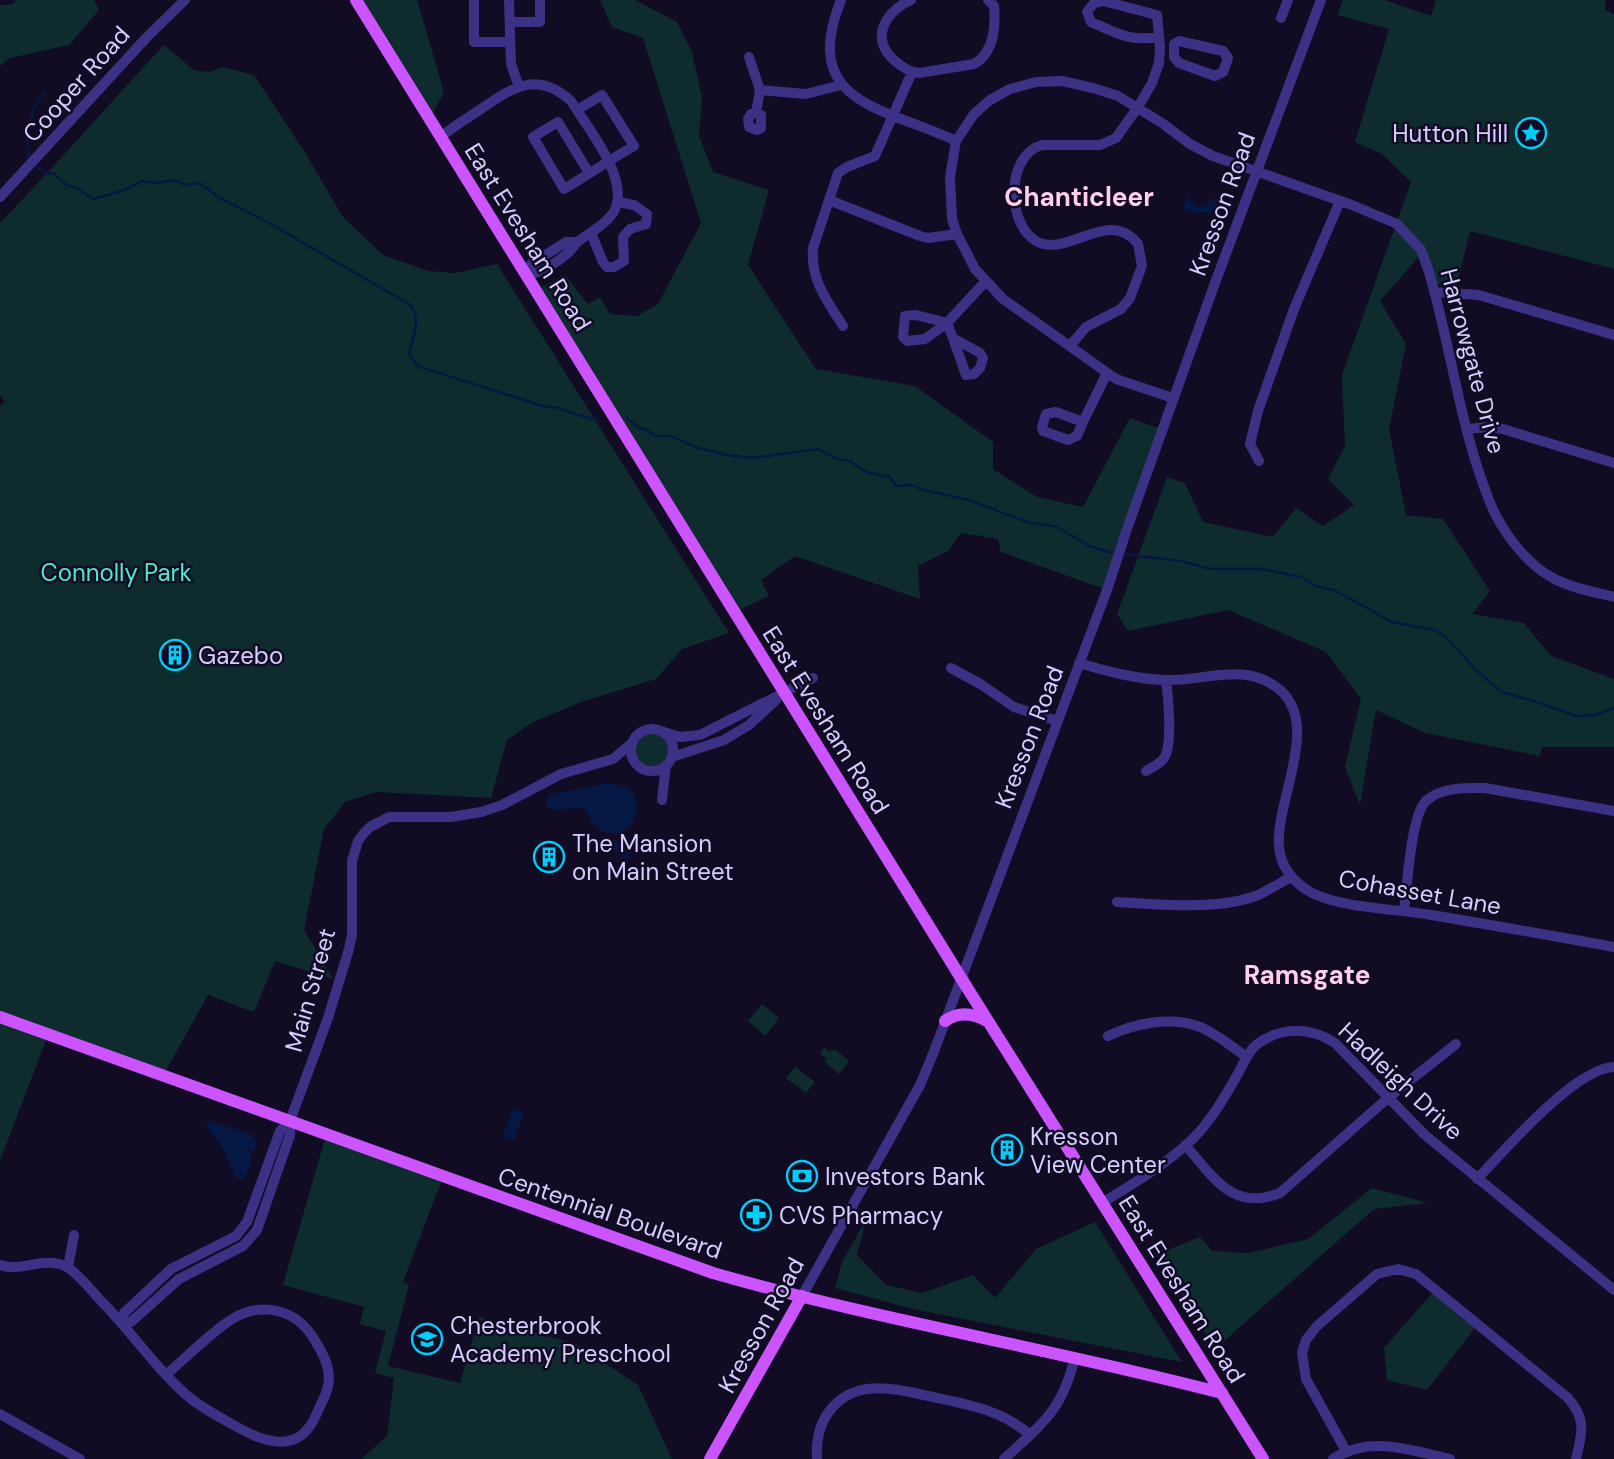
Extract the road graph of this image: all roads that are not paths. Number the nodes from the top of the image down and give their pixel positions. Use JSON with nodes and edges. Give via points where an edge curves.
{"nodes":[{"id":1,"x":185,"y":0,"type":"edge"},
{"id":2,"x":356,"y":0,"type":"edge"},
{"id":3,"x":474,"y":0,"type":"edge"},
{"id":4,"x":509,"y":0,"type":"edge"},
{"id":5,"x":540,"y":0,"type":"edge"},
{"id":6,"x":842,"y":0,"type":"edge"},
{"id":7,"x":911,"y":0,"type":"edge"},
{"id":8,"x":988,"y":0,"type":"edge"},
{"id":9,"x":1288,"y":0,"type":"edge"},
{"id":10,"x":1321,"y":0,"type":"edge"},
{"id":11,"x":1281,"y":18,"type":"dead end"},
{"id":12,"x":509,"y":22,"type":"junction"},
{"id":13,"x":1158,"y":37,"type":"junction"},
{"id":14,"x":509,"y":42,"type":"junction"},
{"id":15,"x":749,"y":57,"type":"dead end"},
{"id":16,"x":1174,"y":57,"type":"junction"},
{"id":17,"x":1159,"y":59,"type":"junction"},
{"id":18,"x":912,"y":72,"type":"junction"},
{"id":19,"x":841,"y":85,"type":"junction"},
{"id":20,"x":519,"y":87,"type":"junction"},
{"id":21,"x":760,"y":89,"type":"junction"},
{"id":22,"x":1138,"y":107,"type":"junction"},
{"id":23,"x":577,"y":110,"type":"junction"},
{"id":24,"x":756,"y":113,"type":"dead end"},
{"id":25,"x":893,"y":114,"type":"junction"},
{"id":26,"x":441,"y":136,"type":"junction"},
{"id":27,"x":956,"y":141,"type":"junction"},
{"id":28,"x":608,"y":162,"type":"junction"},
{"id":29,"x":1256,"y":172,"type":"junction"},
{"id":30,"x":589,"y":173,"type":"junction"},
{"id":31,"x":0,"y":197,"type":"edge"},
{"id":32,"x":829,"y":200,"type":"junction"},
{"id":33,"x":1340,"y":201,"type":"junction"},
{"id":34,"x":617,"y":202,"type":"junction"},
{"id":35,"x":591,"y":233,"type":"junction"},
{"id":36,"x":957,"y":234,"type":"junction"},
{"id":37,"x":527,"y":275,"type":"junction"},
{"id":38,"x":985,"y":282,"type":"junction"},
{"id":39,"x":1434,"y":292,"type":"junction"},
{"id":40,"x":843,"y":326,"type":"dead end"},
{"id":41,"x":1614,"y":335,"type":"edge"},
{"id":42,"x":953,"y":338,"type":"dead end"},
{"id":43,"x":1070,"y":346,"type":"junction"},
{"id":44,"x":1107,"y":373,"type":"junction"},
{"id":45,"x":1173,"y":398,"type":"junction"},
{"id":46,"x":1083,"y":422,"type":"dead end"},
{"id":47,"x":1467,"y":429,"type":"junction"},
{"id":48,"x":1259,"y":461,"type":"dead end"},
{"id":49,"x":1614,"y":463,"type":"edge"},
{"id":50,"x":1614,"y":597,"type":"edge"},
{"id":51,"x":1079,"y":663,"type":"junction"},
{"id":52,"x":951,"y":668,"type":"dead end"},
{"id":53,"x":813,"y":678,"type":"dead end"},
{"id":54,"x":1166,"y":680,"type":"junction"},
{"id":55,"x":785,"y":693,"type":"junction"},
{"id":56,"x":1057,"y":721,"type":"junction"},
{"id":57,"x":661,"y":731,"type":"junction"},
{"id":58,"x":633,"y":742,"type":"junction"},
{"id":59,"x":669,"y":761,"type":"junction"},
{"id":60,"x":604,"y":762,"type":"junction"},
{"id":61,"x":638,"y":765,"type":"junction"},
{"id":62,"x":1146,"y":771,"type":"dead end"},
{"id":63,"x":662,"y":800,"type":"dead end"},
{"id":64,"x":1614,"y":811,"type":"edge"},
{"id":65,"x":1291,"y":877,"type":"junction"},
{"id":66,"x":1117,"y":902,"type":"dead end"},
{"id":67,"x":1404,"y":911,"type":"junction"},
{"id":68,"x":1614,"y":947,"type":"edge"},
{"id":69,"x":961,"y":978,"type":"junction"},
{"id":70,"x":0,"y":1017,"type":"edge"},
{"id":71,"x":946,"y":1021,"type":"junction"},
{"id":72,"x":988,"y":1022,"type":"junction"},
{"id":73,"x":1108,"y":1036,"type":"dead end"},
{"id":74,"x":1456,"y":1044,"type":"dead end"},
{"id":75,"x":1247,"y":1057,"type":"junction"},
{"id":76,"x":1614,"y":1067,"type":"edge"},
{"id":77,"x":1389,"y":1097,"type":"junction"},
{"id":78,"x":289,"y":1121,"type":"junction"},
{"id":79,"x":1185,"y":1145,"type":"junction"},
{"id":80,"x":1477,"y":1179,"type":"junction"},
{"id":81,"x":1102,"y":1203,"type":"junction"},
{"id":82,"x":74,"y":1234,"type":"dead end"},
{"id":83,"x":0,"y":1265,"type":"edge"},
{"id":84,"x":68,"y":1267,"type":"junction"},
{"id":85,"x":1614,"y":1290,"type":"edge"},
{"id":86,"x":802,"y":1296,"type":"junction"},
{"id":87,"x":122,"y":1323,"type":"junction"},
{"id":88,"x":1075,"y":1357,"type":"junction"},
{"id":89,"x":167,"y":1374,"type":"junction"},
{"id":90,"x":1222,"y":1393,"type":"junction"},
{"id":91,"x":0,"y":1414,"type":"edge"},
{"id":92,"x":1030,"y":1434,"type":"junction"},
{"id":93,"x":1346,"y":1451,"type":"junction"},
{"id":94,"x":80,"y":1459,"type":"edge"},
{"id":95,"x":710,"y":1459,"type":"edge"},
{"id":96,"x":817,"y":1459,"type":"edge"},
{"id":97,"x":1004,"y":1459,"type":"edge"},
{"id":98,"x":1263,"y":1459,"type":"edge"},
{"id":99,"x":1333,"y":1459,"type":"edge"},
{"id":100,"x":1450,"y":1459,"type":"edge"},
{"id":101,"x":1576,"y":1459,"type":"edge"}],
"edges":[{"from":1,"to":31,"type":"street","name":"Cooper Road"},
{"from":2,"to":26,"type":"main road","name":"East Evesham Road"},
{"from":3,"to":14,"type":"street","via":[[474,42]]},
{"from":4,"to":12,"type":"street"},
{"from":5,"to":12,"type":"street","via":[[540,22]]},
{"from":6,"to":19,"type":"street","via":[[830,39],[834,72]]},
{"from":7,"to":18,"type":"street","via":[[891,13],[881,30],[885,51]]},
{"from":8,"to":18,"type":"street","via":[[994,6],[994,25],[990,47],[981,60]]},
{"from":9,"to":11,"type":"street"},
{"from":10,"to":29,"type":"street","name":"Kresson Road"},
{"from":12,"to":14,"type":"street"},
{"from":13,"to":13,"type":"street","via":[[1130,38],[1091,22],[1087,12],[1094,2],[1102,1],[1157,15]]},
{"from":13,"to":17,"type":"street"},
{"from":14,"to":20,"type":"street"},
{"from":15,"to":21,"type":"street"},
{"from":16,"to":16,"type":"street","via":[[1174,44],[1183,41],[1223,51],[1228,58],[1223,72],[1215,76]]},
{"from":16,"to":17,"type":"street"},
{"from":17,"to":22,"type":"street"},
{"from":18,"to":25,"type":"street"},
{"from":19,"to":21,"type":"street","via":[[806,94]]},
{"from":19,"to":25,"type":"street","via":[[858,100]]},
{"from":20,"to":23,"type":"street","via":[[543,84],[571,101]]},
{"from":20,"to":26,"type":"street"},
{"from":21,"to":24,"type":"street"},
{"from":22,"to":27,"type":"street","name":"Harrowgate Drive","via":[[1081,85],[1036,82],[990,100]]},
{"from":22,"to":29,"type":"street","name":"Harrowgate Drive","via":[[1190,144]]},
{"from":22,"to":43,"type":"street","via":[[1108,142],[1042,145],[1024,154],[1019,164],[1016,207],[1033,240],[1052,244],[1116,231],[1138,244],[1142,266],[1130,298],[1121,309],[1086,327]]},
{"from":23,"to":28,"type":"street"},
{"from":23,"to":28,"type":"street","via":[[602,95],[634,146]]},
{"from":25,"to":27,"type":"street"},
{"from":25,"to":32,"type":"street","via":[[875,156],[838,173]]},
{"from":26,"to":37,"type":"main road","name":"East Evesham Road"},
{"from":27,"to":36,"type":"street","via":[[950,199]]},
{"from":28,"to":30,"type":"street"},
{"from":28,"to":34,"type":"street","via":[[618,182]]},
{"from":29,"to":33,"type":"street","name":"Harrowgate Drive"},
{"from":29,"to":45,"type":"street","name":"Kresson Road"},
{"from":30,"to":30,"type":"street","via":[[564,189],[533,137],[558,122]]},
{"from":32,"to":36,"type":"street","via":[[920,236]]},
{"from":32,"to":40,"type":"street","via":[[812,257],[819,290]]},
{"from":33,"to":39,"type":"street","name":"Harrowgate Drive","via":[[1397,225],[1421,250]]},
{"from":33,"to":48,"type":"street","via":[[1294,309],[1258,411],[1250,444]]},
{"from":34,"to":35,"type":"street","via":[[615,211]]},
{"from":34,"to":35,"type":"street","via":[[634,205],[648,218],[646,224],[630,229],[623,237],[624,261],[607,267]]},
{"from":35,"to":37,"type":"street","via":[[537,274]]},
{"from":36,"to":38,"type":"street"},
{"from":37,"to":55,"type":"main road","name":"East Evesham Road"},
{"from":38,"to":42,"type":"street","via":[[947,323]]},
{"from":38,"to":43,"type":"street"},
{"from":39,"to":41,"type":"street","via":[[1479,295]]},
{"from":39,"to":47,"type":"street","name":"Harrowgate Drive"},
{"from":43,"to":44,"type":"street"},
{"from":44,"to":45,"type":"street","via":[[1130,386]]},
{"from":44,"to":46,"type":"street"},
{"from":45,"to":51,"type":"street","name":"Kresson Road"},
{"from":47,"to":49,"type":"street","via":[[1503,429]]},
{"from":47,"to":50,"type":"street","name":"Harrowgate Drive","via":[[1490,502],[1513,542],[1551,578]]},
{"from":51,"to":54,"type":"street"},
{"from":51,"to":56,"type":"street","name":"Kresson Road"},
{"from":52,"to":56,"type":"street","via":[[1014,707]]},
{"from":53,"to":55,"type":"street"},
{"from":54,"to":62,"type":"street","via":[[1167,752]]},
{"from":54,"to":65,"type":"street","via":[[1245,674],[1269,682],[1289,700],[1297,747],[1279,837],[1283,863]]},
{"from":55,"to":57,"type":"street","via":[[700,735],[680,737]]},
{"from":55,"to":59,"type":"street","via":[[724,740]]},
{"from":55,"to":69,"type":"main road","name":"East Evesham Road"},
{"from":56,"to":69,"type":"street","name":"Kresson Road"},
{"from":57,"to":58,"type":"street","via":[[645,731]]},
{"from":57,"to":59,"type":"street","via":[[672,743]]},
{"from":58,"to":60,"type":"street","name":"Main Street"},
{"from":58,"to":61,"type":"street"},
{"from":59,"to":61,"type":"street","via":[[652,771]]},
{"from":59,"to":63,"type":"street"},
{"from":60,"to":61,"type":"street","name":"Main Street"},
{"from":60,"to":78,"type":"street","name":"Main Street","via":[[561,774],[481,813],[389,817],[364,833],[352,861],[349,949]]},
{"from":64,"to":67,"type":"street","via":[[1485,788],[1445,791],[1427,799],[1416,816]]},
{"from":65,"to":66,"type":"street","via":[[1258,895],[1224,902]]},
{"from":65,"to":67,"type":"street","name":"Cohasset Lane","via":[[1313,894],[1336,901]]},
{"from":67,"to":68,"type":"street","name":"Cohasset Lane"},
{"from":69,"to":71,"type":"street","name":"Kresson Road"},
{"from":69,"to":72,"type":"main road","name":"East Evesham Road"},
{"from":70,"to":78,"type":"main road","name":"Centennial Boulevard"},
{"from":71,"to":72,"type":"main road","via":[[970,1014]]},
{"from":71,"to":86,"type":"street","name":"Kresson Road","via":[[922,1081]]},
{"from":72,"to":81,"type":"main road","name":"East Evesham Road"},
{"from":73,"to":75,"type":"street","via":[[1139,1024],[1179,1023],[1199,1027]]},
{"from":74,"to":77,"type":"street"},
{"from":75,"to":77,"type":"street","name":"Hadleigh Drive","via":[[1273,1035],[1309,1031],[1335,1043]]},
{"from":75,"to":79,"type":"street","name":"Hadleigh Drive","via":[[1221,1103]]},
{"from":76,"to":80,"type":"street","via":[[1582,1079]]},
{"from":77,"to":79,"type":"street","via":[[1271,1196],[1249,1199],[1231,1193]]},
{"from":77,"to":80,"type":"street","name":"Hadleigh Drive"},
{"from":78,"to":86,"type":"main road","name":"Centennial Boulevard","via":[[713,1273]]},
{"from":78,"to":87,"type":"street","name":"Main Street","via":[[280,1131],[247,1222],[236,1236],[171,1269],[124,1313]]},
{"from":79,"to":81,"type":"street","name":"Hadleigh Drive"},
{"from":80,"to":85,"type":"street","name":"Hadleigh Drive"},
{"from":81,"to":90,"type":"main road","name":"East Evesham Road"},
{"from":82,"to":84,"type":"street"},
{"from":83,"to":84,"type":"street","via":[[53,1262]]},
{"from":84,"to":87,"type":"street"},
{"from":86,"to":88,"type":"main road","name":"Centennial Boulevard"},
{"from":86,"to":95,"type":"main road","name":"Kresson Road"},
{"from":87,"to":89,"type":"street"},
{"from":88,"to":90,"type":"main road","name":"Centennial Boulevard"},
{"from":88,"to":92,"type":"street","via":[[1063,1397]]},
{"from":89,"to":89,"type":"street","via":[[211,1413],[261,1440],[282,1443],[310,1427],[330,1376],[326,1358],[298,1319],[264,1310],[231,1320]]},
{"from":90,"to":98,"type":"main road","name":"East Evesham Road"},
{"from":91,"to":94,"type":"street"},
{"from":92,"to":96,"type":"street","via":[[996,1412],[892,1388],[863,1389],[836,1401],[816,1443]]},
{"from":92,"to":97,"type":"street"},
{"from":93,"to":99,"type":"street"},
{"from":93,"to":100,"type":"street","via":[[1391,1446]]},
{"from":93,"to":101,"type":"street","via":[[1306,1380],[1302,1353],[1312,1331],[1363,1284],[1398,1269],[1416,1274],[1568,1398],[1582,1420]]}]}
